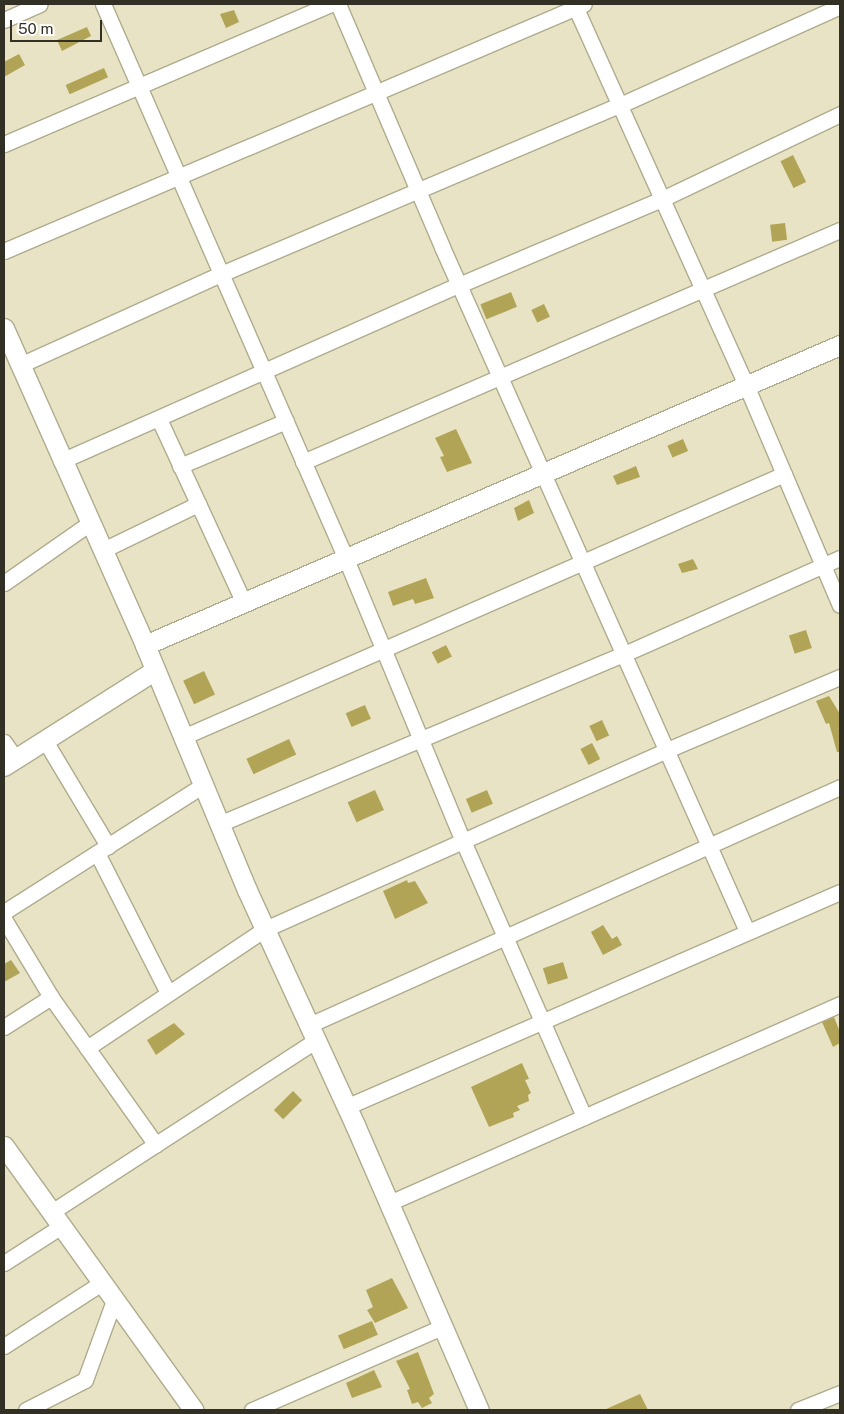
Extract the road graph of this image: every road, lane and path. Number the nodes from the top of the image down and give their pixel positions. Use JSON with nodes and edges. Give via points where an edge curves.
{"nodes":[{"id":1,"x":40,"y":4,"type":"edge"},
{"id":2,"x":103,"y":4,"type":"edge"},
{"id":3,"x":331,"y":4,"type":"edge"},
{"id":4,"x":338,"y":4,"type":"edge"},
{"id":5,"x":579,"y":5,"type":"edge"},
{"id":6,"x":840,"y":6,"type":"edge"},
{"id":7,"x":4,"y":20,"type":"edge"},
{"id":8,"x":139,"y":86,"type":"junction"},
{"id":9,"x":375,"y":91,"type":"junction"},
{"id":10,"x":620,"y":105,"type":"junction"},
{"id":11,"x":840,"y":114,"type":"edge"},
{"id":12,"x":4,"y":144,"type":"edge"},
{"id":13,"x":179,"y":178,"type":"junction"},
{"id":14,"x":419,"y":193,"type":"junction"},
{"id":15,"x":662,"y":199,"type":"junction"},
{"id":16,"x":840,"y":230,"type":"edge"},
{"id":17,"x":4,"y":251,"type":"edge"},
{"id":18,"x":221,"y":274,"type":"junction"},
{"id":19,"x":459,"y":285,"type":"junction"},
{"id":20,"x":704,"y":290,"type":"junction"},
{"id":21,"x":4,"y":328,"type":"edge"},
{"id":22,"x":840,"y":345,"type":"edge"},
{"id":23,"x":8,"y":350,"type":"edge"},
{"id":24,"x":20,"y":365,"type":"junction"},
{"id":25,"x":264,"y":373,"type":"junction"},
{"id":26,"x":501,"y":378,"type":"junction"},
{"id":27,"x":746,"y":385,"type":"junction"},
{"id":28,"x":158,"y":419,"type":"junction"},
{"id":29,"x":286,"y":421,"type":"junction"},
{"id":30,"x":61,"y":461,"type":"junction"},
{"id":31,"x":303,"y":462,"type":"junction"},
{"id":32,"x":180,"y":466,"type":"junction"},
{"id":33,"x":543,"y":473,"type":"junction"},
{"id":34,"x":784,"y":474,"type":"junction"},
{"id":35,"x":198,"y":504,"type":"junction"},
{"id":36,"x":90,"y":523,"type":"junction"},
{"id":37,"x":103,"y":550,"type":"junction"},
{"id":38,"x":840,"y":558,"type":"edge"},
{"id":39,"x":346,"y":559,"type":"junction"},
{"id":40,"x":583,"y":564,"type":"junction"},
{"id":41,"x":824,"y":566,"type":"junction"},
{"id":42,"x":4,"y":583,"type":"edge"},
{"id":43,"x":244,"y":603,"type":"junction"},
{"id":44,"x":840,"y":605,"type":"edge"},
{"id":45,"x":145,"y":645,"type":"junction"},
{"id":46,"x":385,"y":650,"type":"junction"},
{"id":47,"x":624,"y":654,"type":"junction"},
{"id":48,"x":154,"y":670,"type":"junction"},
{"id":49,"x":840,"y":677,"type":"edge"},
{"id":50,"x":183,"y":737,"type":"junction"},
{"id":51,"x":44,"y":739,"type":"junction"},
{"id":52,"x":421,"y":739,"type":"junction"},
{"id":53,"x":4,"y":742,"type":"edge"},
{"id":54,"x":668,"y":750,"type":"junction"},
{"id":55,"x":9,"y":762,"type":"edge"},
{"id":56,"x":203,"y":785,"type":"junction"},
{"id":57,"x":840,"y":787,"type":"edge"},
{"id":58,"x":219,"y":824,"type":"junction"},
{"id":59,"x":463,"y":841,"type":"junction"},
{"id":60,"x":710,"y":846,"type":"junction"},
{"id":61,"x":102,"y":849,"type":"junction"},
{"id":62,"x":840,"y":892,"type":"edge"},
{"id":63,"x":4,"y":912,"type":"edge"},
{"id":64,"x":4,"y":919,"type":"edge"},
{"id":65,"x":265,"y":929,"type":"junction"},
{"id":66,"x":746,"y":931,"type":"junction"},
{"id":67,"x":506,"y":936,"type":"junction"},
{"id":68,"x":168,"y":994,"type":"junction"},
{"id":69,"x":52,"y":997,"type":"junction"},
{"id":70,"x":840,"y":1004,"type":"edge"},
{"id":71,"x":542,"y":1021,"type":"junction"},
{"id":72,"x":4,"y":1026,"type":"edge"},
{"id":73,"x":312,"y":1033,"type":"junction"},
{"id":74,"x":87,"y":1048,"type":"junction"},
{"id":75,"x":346,"y":1107,"type":"junction"},
{"id":76,"x":584,"y":1117,"type":"junction"},
{"id":77,"x":156,"y":1145,"type":"junction"},
{"id":78,"x":6,"y":1155,"type":"edge"},
{"id":79,"x":388,"y":1203,"type":"junction"},
{"id":80,"x":55,"y":1220,"type":"junction"},
{"id":81,"x":4,"y":1263,"type":"edge"},
{"id":82,"x":100,"y":1284,"type":"junction"},
{"id":83,"x":113,"y":1303,"type":"junction"},
{"id":84,"x":442,"y":1327,"type":"junction"},
{"id":85,"x":4,"y":1346,"type":"edge"},
{"id":86,"x":840,"y":1393,"type":"edge"},
{"id":87,"x":26,"y":1410,"type":"edge"},
{"id":88,"x":194,"y":1410,"type":"edge"},
{"id":89,"x":252,"y":1410,"type":"edge"},
{"id":90,"x":479,"y":1410,"type":"edge"},
{"id":91,"x":798,"y":1410,"type":"edge"}],
"edges":[{"from":1,"to":7,"type":"street"},
{"from":2,"to":8,"type":"street"},
{"from":3,"to":8,"type":"street"},
{"from":4,"to":9,"type":"street"},
{"from":5,"to":9,"type":"street"},
{"from":5,"to":10,"type":"street"},
{"from":6,"to":10,"type":"street"},
{"from":8,"to":12,"type":"street"},
{"from":8,"to":13,"type":"street"},
{"from":9,"to":13,"type":"street"},
{"from":9,"to":14,"type":"street"},
{"from":10,"to":14,"type":"street"},
{"from":10,"to":15,"type":"street"},
{"from":11,"to":15,"type":"street"},
{"from":13,"to":17,"type":"street"},
{"from":13,"to":18,"type":"street"},
{"from":14,"to":18,"type":"street"},
{"from":14,"to":19,"type":"street"},
{"from":15,"to":19,"type":"street"},
{"from":15,"to":20,"type":"street"},
{"from":16,"to":20,"type":"street"},
{"from":18,"to":24,"type":"street"},
{"from":18,"to":25,"type":"street"},
{"from":19,"to":25,"type":"street"},
{"from":19,"to":26,"type":"street"},
{"from":20,"to":26,"type":"street"},
{"from":20,"to":27,"type":"street"},
{"from":21,"to":23,"type":"street"},
{"from":22,"to":27,"type":"street"},
{"from":23,"to":24,"type":"street"},
{"from":24,"to":30,"type":"street"},
{"from":25,"to":28,"type":"street"},
{"from":25,"to":29,"type":"street"},
{"from":26,"to":31,"type":"street"},
{"from":26,"to":33,"type":"street"},
{"from":27,"to":33,"type":"street"},
{"from":27,"to":34,"type":"street"},
{"from":28,"to":30,"type":"street"},
{"from":28,"to":32,"type":"street"},
{"from":29,"to":31,"type":"street"},
{"from":29,"to":32,"type":"street"},
{"from":30,"to":36,"type":"street"},
{"from":31,"to":39,"type":"street"},
{"from":32,"to":35,"type":"street"},
{"from":33,"to":39,"type":"street"},
{"from":33,"to":40,"type":"street"},
{"from":34,"to":40,"type":"street"},
{"from":34,"to":41,"type":"street"},
{"from":35,"to":37,"type":"street"},
{"from":35,"to":43,"type":"street"},
{"from":36,"to":37,"type":"street"},
{"from":36,"to":42,"type":"street"},
{"from":37,"to":45,"type":"street"},
{"from":38,"to":41,"type":"street"},
{"from":39,"to":43,"type":"street"},
{"from":39,"to":46,"type":"street"},
{"from":40,"to":46,"type":"street"},
{"from":40,"to":47,"type":"street"},
{"from":41,"to":44,"type":"street"},
{"from":41,"to":47,"type":"street"},
{"from":43,"to":45,"type":"street"},
{"from":45,"to":48,"type":"street"},
{"from":46,"to":50,"type":"street"},
{"from":46,"to":52,"type":"street"},
{"from":47,"to":52,"type":"street"},
{"from":47,"to":54,"type":"street"},
{"from":48,"to":50,"type":"street"},
{"from":48,"to":51,"type":"street"},
{"from":49,"to":54,"type":"street"},
{"from":50,"to":56,"type":"street"},
{"from":51,"to":55,"type":"street"},
{"from":51,"to":61,"type":"street"},
{"from":52,"to":58,"type":"street"},
{"from":52,"to":59,"type":"street"},
{"from":53,"to":55,"type":"street"},
{"from":54,"to":59,"type":"street"},
{"from":54,"to":60,"type":"street"},
{"from":56,"to":58,"type":"street"},
{"from":56,"to":61,"type":"street"},
{"from":57,"to":60,"type":"street"},
{"from":58,"to":65,"type":"street"},
{"from":59,"to":65,"type":"street"},
{"from":59,"to":67,"type":"street"},
{"from":60,"to":66,"type":"street"},
{"from":60,"to":67,"type":"street"},
{"from":61,"to":63,"type":"street"},
{"from":61,"to":68,"type":"street"},
{"from":62,"to":66,"type":"street"},
{"from":64,"to":69,"type":"street"},
{"from":65,"to":68,"type":"street"},
{"from":65,"to":73,"type":"street"},
{"from":66,"to":71,"type":"street"},
{"from":67,"to":71,"type":"street"},
{"from":67,"to":73,"type":"street"},
{"from":68,"to":74,"type":"street"},
{"from":69,"to":72,"type":"street"},
{"from":69,"to":74,"type":"street"},
{"from":70,"to":76,"type":"street"},
{"from":71,"to":75,"type":"street"},
{"from":71,"to":76,"type":"street"},
{"from":73,"to":75,"type":"street"},
{"from":73,"to":77,"type":"street"},
{"from":74,"to":77,"type":"street"},
{"from":75,"to":79,"type":"street"},
{"from":76,"to":79,"type":"street"},
{"from":77,"to":80,"type":"street"},
{"from":78,"to":80,"type":"street"},
{"from":79,"to":84,"type":"street"},
{"from":80,"to":81,"type":"street"},
{"from":80,"to":82,"type":"street"},
{"from":82,"to":83,"type":"street"},
{"from":82,"to":85,"type":"street"},
{"from":83,"to":87,"type":"street","via":[[85,1380]]},
{"from":83,"to":88,"type":"street"},
{"from":84,"to":89,"type":"street"},
{"from":84,"to":90,"type":"street"},
{"from":86,"to":91,"type":"street"}]}
